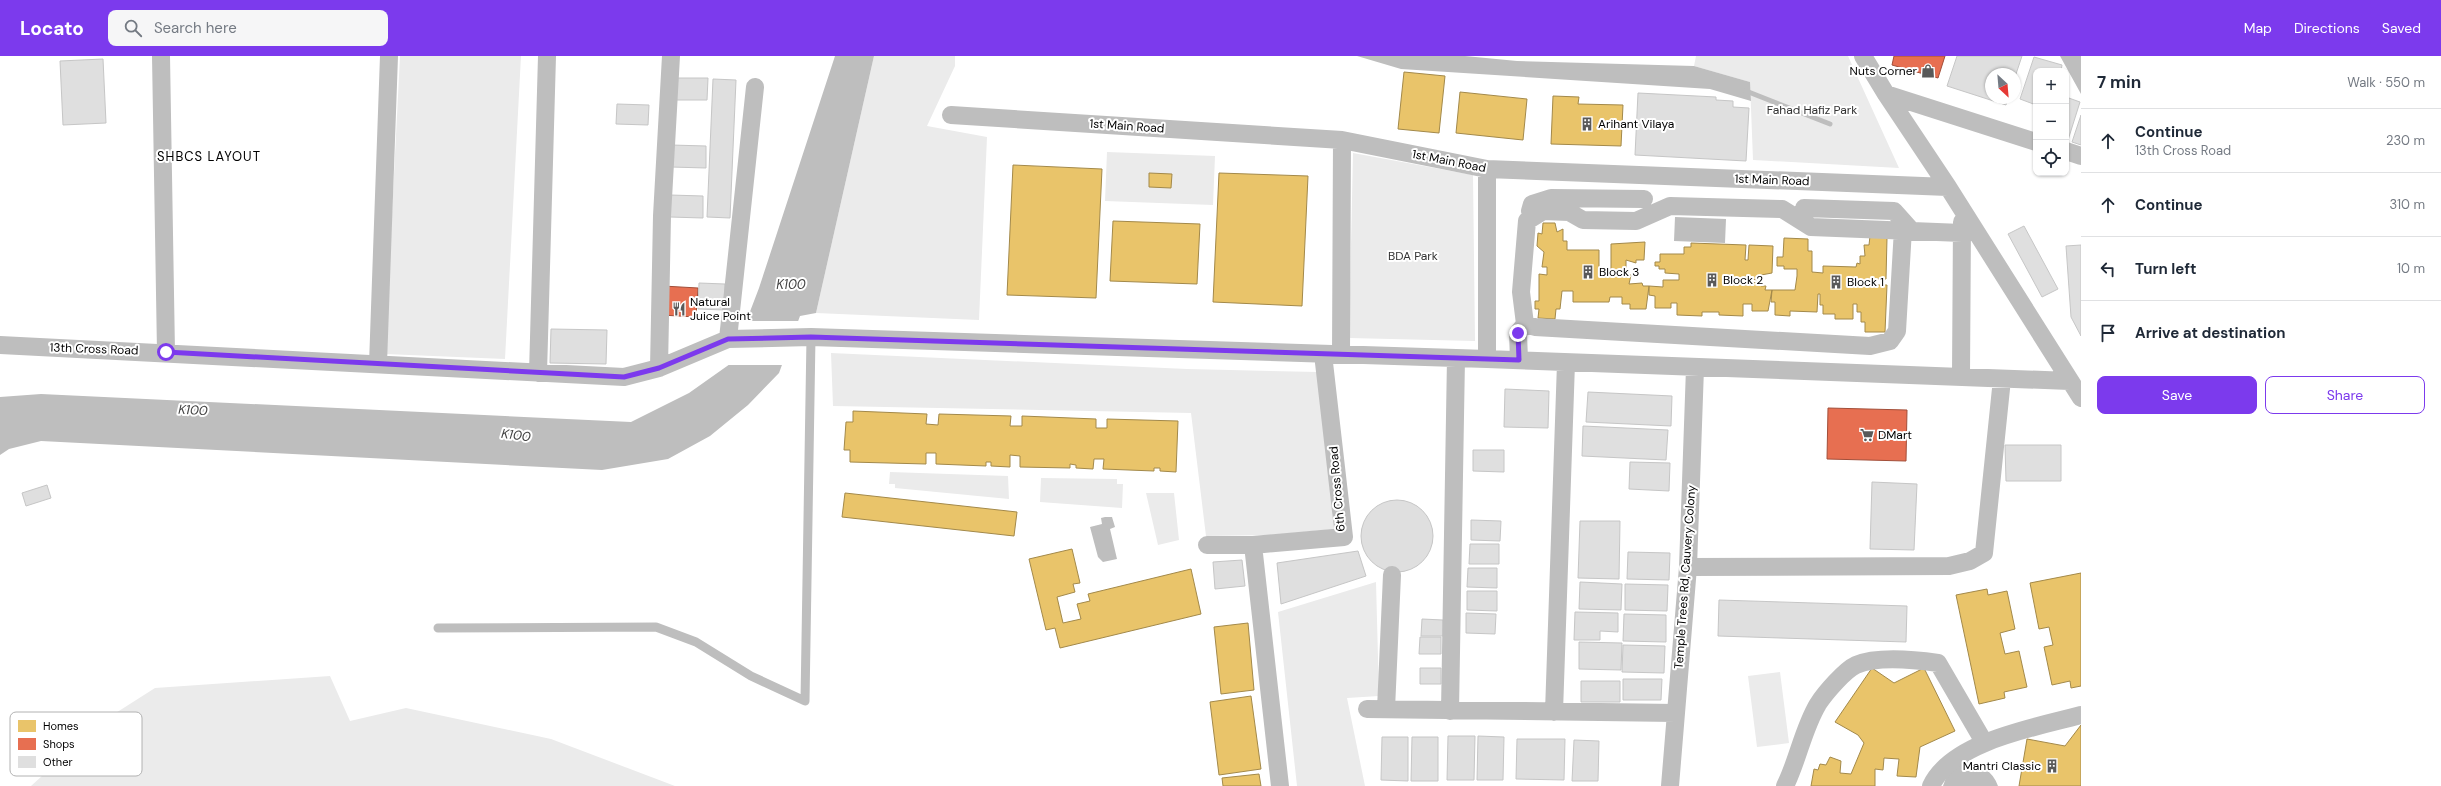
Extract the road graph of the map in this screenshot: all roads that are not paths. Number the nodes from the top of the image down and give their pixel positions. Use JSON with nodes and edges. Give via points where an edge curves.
{"nodes":[{"id":1,"x":161,"y":56,"type":"edge"},
{"id":2,"x":389,"y":56,"type":"edge"},
{"id":3,"x":548,"y":56,"type":"edge"},
{"id":4,"x":672,"y":56,"type":"edge"},
{"id":5,"x":1863,"y":56,"type":"edge"},
{"id":6,"x":755,"y":87,"type":"dead end"},
{"id":7,"x":1886,"y":94,"type":"junction"},
{"id":8,"x":951,"y":115,"type":"dead end"},
{"id":9,"x":1342,"y":140,"type":"junction"},
{"id":10,"x":2033,"y":141,"type":"edge"},
{"id":11,"x":2069,"y":152,"type":"edge"},
{"id":12,"x":2081,"y":156,"type":"edge"},
{"id":13,"x":1487,"y":169,"type":"junction"},
{"id":14,"x":1948,"y":187,"type":"junction"},
{"id":15,"x":1644,"y":199,"type":"dead end"},
{"id":16,"x":1804,"y":208,"type":"dead end"},
{"id":17,"x":1962,"y":213,"type":"junction"},
{"id":18,"x":1527,"y":221,"type":"junction"},
{"id":19,"x":1907,"y":230,"type":"junction"},
{"id":20,"x":1962,"y":233,"type":"junction"},
{"id":21,"x":1525,"y":324,"type":"junction"},
{"id":22,"x":802,"y":338,"type":"junction"},
{"id":23,"x":731,"y":339,"type":"junction"},
{"id":24,"x":0,"y":346,"type":"edge"},
{"id":25,"x":166,"y":352,"type":"junction"},
{"id":26,"x":1332,"y":354,"type":"junction"},
{"id":27,"x":1456,"y":358,"type":"junction"},
{"id":28,"x":1487,"y":359,"type":"junction"},
{"id":29,"x":1519,"y":360,"type":"junction"},
{"id":30,"x":1566,"y":363,"type":"junction"},
{"id":31,"x":378,"y":364,"type":"junction"},
{"id":32,"x":659,"y":368,"type":"junction"},
{"id":33,"x":1695,"y":368,"type":"junction"},
{"id":34,"x":538,"y":373,"type":"junction"},
{"id":35,"x":1961,"y":375,"type":"junction"},
{"id":36,"x":2002,"y":379,"type":"junction"},
{"id":37,"x":2070,"y":381,"type":"junction"},
{"id":38,"x":2081,"y":398,"type":"edge"},
{"id":39,"x":1253,"y":545,"type":"junction"},
{"id":40,"x":1207,"y":546,"type":"dead end"},
{"id":41,"x":1688,"y":567,"type":"junction"},
{"id":42,"x":1392,"y":575,"type":"dead end"},
{"id":43,"x":438,"y":628,"type":"dead end"},
{"id":44,"x":1367,"y":709,"type":"dead end"},
{"id":45,"x":1386,"y":709,"type":"junction"},
{"id":46,"x":1450,"y":712,"type":"junction"},
{"id":47,"x":1554,"y":712,"type":"junction"},
{"id":48,"x":1676,"y":713,"type":"junction"},
{"id":49,"x":2081,"y":715,"type":"edge"},
{"id":50,"x":1984,"y":742,"type":"junction"},
{"id":51,"x":1280,"y":786,"type":"edge"},
{"id":52,"x":1670,"y":786,"type":"edge"},
{"id":53,"x":1785,"y":786,"type":"edge"},
{"id":54,"x":1931,"y":786,"type":"edge"}],
"edges":[{"from":1,"to":25,"type":"street"},
{"from":2,"to":31,"type":"street"},
{"from":3,"to":34,"type":"street"},
{"from":4,"to":32,"type":"street","via":[[662,216]]},
{"from":5,"to":7,"type":"street"},
{"from":6,"to":23,"type":"street"},
{"from":7,"to":10,"type":"street"},
{"from":7,"to":14,"type":"street"},
{"from":8,"to":9,"type":"street","name":"1st Main Road"},
{"from":9,"to":13,"type":"street","name":"1st Main Road"},
{"from":9,"to":26,"type":"street"},
{"from":11,"to":12,"type":"street"},
{"from":13,"to":14,"type":"street","name":"1st Main Road"},
{"from":13,"to":28,"type":"street"},
{"from":14,"to":17,"type":"street"},
{"from":15,"to":18,"type":"street","via":[[1551,198],[1532,204]]},
{"from":16,"to":19,"type":"street","via":[[1894,211]]},
{"from":17,"to":20,"type":"street"},
{"from":17,"to":37,"type":"street"},
{"from":18,"to":19,"type":"street","via":[[1543,211],[1569,212],[1583,220],[1636,221],[1670,206],[1782,210],[1810,227]]},
{"from":18,"to":21,"type":"street","via":[[1521,292]]},
{"from":19,"to":20,"type":"street"},
{"from":19,"to":21,"type":"street","via":[[1897,331],[1890,341],[1870,346],[1535,327]]},
{"from":20,"to":35,"type":"street"},
{"from":21,"to":29,"type":"street","via":[[1518,333]]},
{"from":22,"to":23,"type":"street"},
{"from":22,"to":26,"type":"street"},
{"from":22,"to":43,"type":"lane","via":[[804,701],[751,676],[696,642],[656,627]]},
{"from":23,"to":32,"type":"street","name":"13th Cross Road"},
{"from":24,"to":25,"type":"street","name":"13th Cross Road"},
{"from":25,"to":31,"type":"street","name":"13th Cross Road"},
{"from":26,"to":27,"type":"street"},
{"from":26,"to":39,"type":"street","name":"6th Cross Road","via":[[1344,536]]},
{"from":27,"to":28,"type":"street"},
{"from":27,"to":46,"type":"street"},
{"from":28,"to":29,"type":"street"},
{"from":29,"to":30,"type":"street"},
{"from":30,"to":33,"type":"street"},
{"from":30,"to":47,"type":"street"},
{"from":31,"to":34,"type":"street","name":"13th Cross Road"},
{"from":32,"to":34,"type":"street","name":"13th Cross Road","via":[[624,377]]},
{"from":33,"to":35,"type":"street"},
{"from":33,"to":41,"type":"street","name":"Temple Trees Rd, Cauvery Colony"},
{"from":35,"to":36,"type":"street"},
{"from":36,"to":37,"type":"street"},
{"from":36,"to":41,"type":"street","via":[[1984,552],[1970,561],[1949,566]]},
{"from":37,"to":38,"type":"street"},
{"from":39,"to":40,"type":"street"},
{"from":39,"to":51,"type":"street"},
{"from":41,"to":48,"type":"street","name":"Temple Trees Rd, Cauvery Colony"},
{"from":42,"to":45,"type":"street"},
{"from":44,"to":45,"type":"street"},
{"from":45,"to":46,"type":"street"},
{"from":46,"to":47,"type":"street"},
{"from":47,"to":48,"type":"street"},
{"from":48,"to":52,"type":"street","name":"Temple Trees Rd, Cauvery Colony"},
{"from":49,"to":50,"type":"street"},
{"from":50,"to":53,"type":"street","via":[[1938,663],[1923,660],[1872,661],[1855,665],[1829,690],[1818,705]]},
{"from":50,"to":54,"type":"street","via":[[1974,746],[1945,768]]}]}
